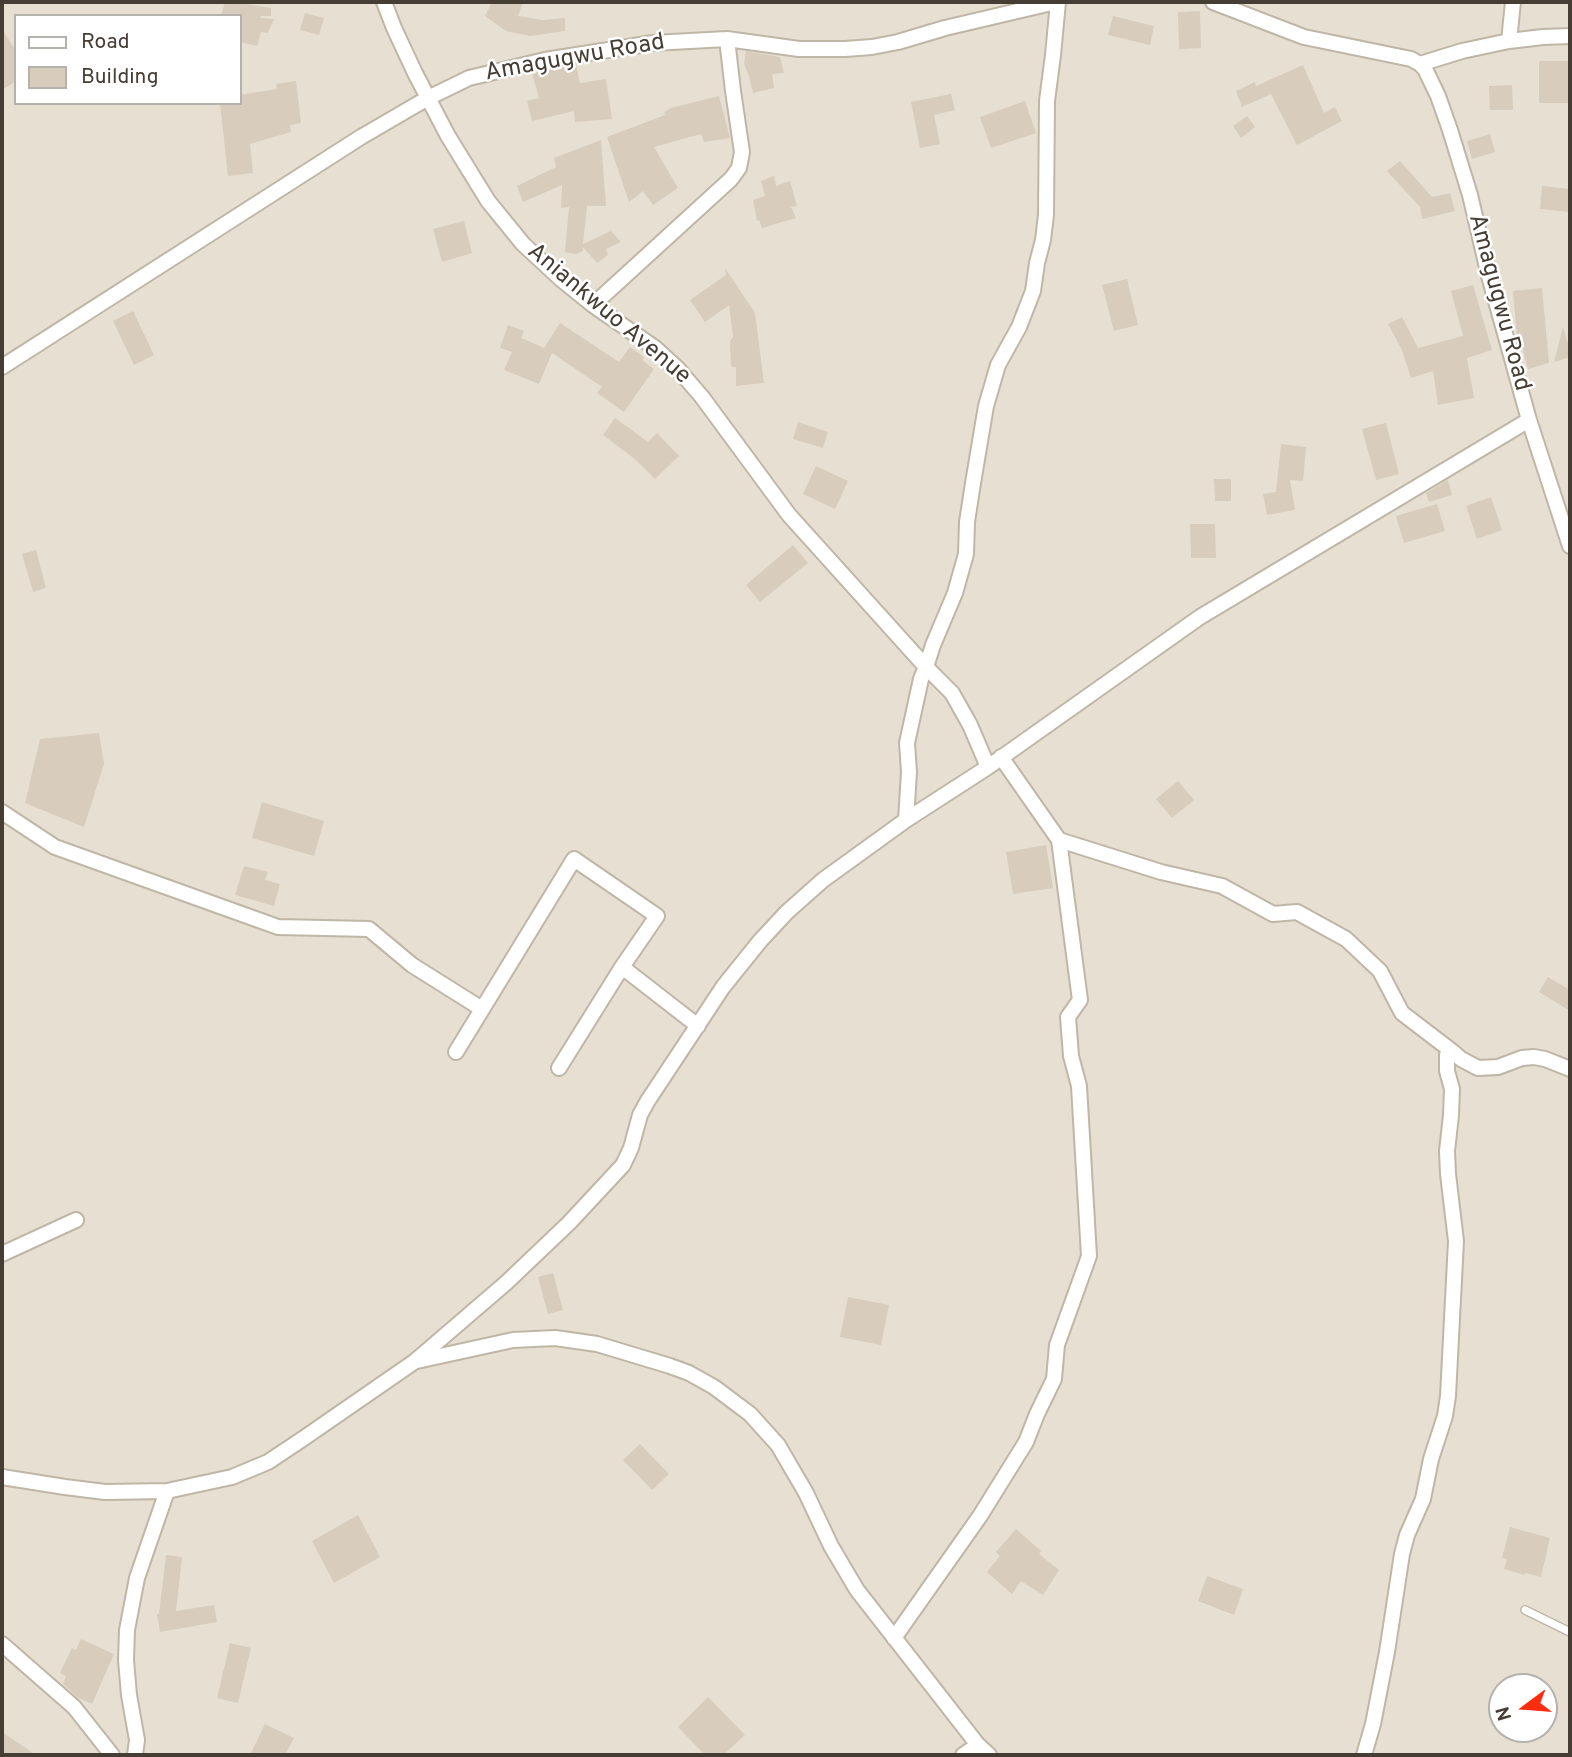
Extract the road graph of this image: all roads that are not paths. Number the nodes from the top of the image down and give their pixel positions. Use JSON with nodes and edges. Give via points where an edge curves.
{"nodes":[{"id":1,"x":384,"y":2,"type":"edge"},
{"id":2,"x":1057,"y":2,"type":"edge"},
{"id":3,"x":1213,"y":2,"type":"edge"},
{"id":4,"x":1513,"y":2,"type":"edge"},
{"id":5,"x":1570,"y":36,"type":"edge"},
{"id":6,"x":727,"y":39,"type":"junction"},
{"id":7,"x":1509,"y":41,"type":"junction"},
{"id":8,"x":1420,"y":64,"type":"junction"},
{"id":9,"x":428,"y":98,"type":"junction"},
{"id":10,"x":593,"y":305,"type":"junction"},
{"id":11,"x":2,"y":367,"type":"edge"},
{"id":12,"x":1529,"y":419,"type":"junction"},
{"id":13,"x":1570,"y":546,"type":"edge"},
{"id":14,"x":926,"y":667,"type":"junction"},
{"id":15,"x":1001,"y":757,"type":"junction"},
{"id":16,"x":988,"y":767,"type":"junction"},
{"id":17,"x":2,"y":811,"type":"edge"},
{"id":18,"x":906,"y":820,"type":"junction"},
{"id":19,"x":1059,"y":839,"type":"junction"},
{"id":20,"x":622,"y":967,"type":"junction"},
{"id":21,"x":482,"y":1009,"type":"junction"},
{"id":22,"x":698,"y":1026,"type":"junction"},
{"id":23,"x":456,"y":1052,"type":"dead end"},
{"id":24,"x":1453,"y":1052,"type":"junction"},
{"id":25,"x":559,"y":1068,"type":"dead end"},
{"id":26,"x":1570,"y":1069,"type":"edge"},
{"id":27,"x":76,"y":1220,"type":"dead end"},
{"id":28,"x":2,"y":1254,"type":"edge"},
{"id":29,"x":414,"y":1362,"type":"junction"},
{"id":30,"x":2,"y":1476,"type":"edge"},
{"id":31,"x":167,"y":1491,"type":"junction"},
{"id":32,"x":1525,"y":1610,"type":"dead end"},
{"id":33,"x":1570,"y":1632,"type":"edge"},
{"id":34,"x":894,"y":1638,"type":"junction"},
{"id":35,"x":2,"y":1644,"type":"edge"},
{"id":36,"x":984,"y":1750,"type":"edge"},
{"id":37,"x":112,"y":1755,"type":"edge"},
{"id":38,"x":135,"y":1755,"type":"edge"},
{"id":39,"x":963,"y":1755,"type":"edge"},
{"id":40,"x":1364,"y":1755,"type":"edge"}],
"edges":[{"from":1,"to":9,"type":"street","name":"Aniankwuo Avenue"},
{"from":2,"to":6,"type":"street","name":"Amagugwu Road","via":[[872,47],[799,49]]},
{"from":2,"to":14,"type":"street","via":[[1047,102],[1046,205],[1033,291],[998,365],[986,406],[972,483],[966,554]]},
{"from":3,"to":8,"type":"street","via":[[1304,37]]},
{"from":4,"to":7,"type":"street"},
{"from":5,"to":7,"type":"street"},
{"from":6,"to":9,"type":"street","name":"Amagugwu Road","via":[[653,43],[545,60],[469,78]]},
{"from":6,"to":10,"type":"street","via":[[742,152],[739,168]]},
{"from":7,"to":8,"type":"street"},
{"from":8,"to":12,"type":"street","name":"Amagugwu Road","via":[[1438,96],[1454,141]]},
{"from":9,"to":10,"type":"street","name":"Aniankwuo Avenue","via":[[488,201],[523,244]]},
{"from":9,"to":11,"type":"street","name":"Amagugwu Road"},
{"from":10,"to":14,"type":"street","name":"Aniankwuo Avenue","via":[[678,369],[789,515]]},
{"from":12,"to":13,"type":"street","name":"Amagugwu Road"},
{"from":12,"to":15,"type":"street","via":[[1200,617]]},
{"from":14,"to":16,"type":"street","name":"Aniankwuo Avenue","via":[[957,702]]},
{"from":14,"to":18,"type":"street","via":[[907,743]]},
{"from":15,"to":16,"type":"street"},
{"from":15,"to":19,"type":"street"},
{"from":16,"to":18,"type":"street"},
{"from":17,"to":21,"type":"street","via":[[55,847],[278,928],[369,929],[412,965]]},
{"from":18,"to":22,"type":"street","via":[[822,880],[787,912],[723,987]]},
{"from":19,"to":24,"type":"street","via":[[1222,886],[1273,914],[1297,912],[1346,939],[1380,971],[1402,1013]]},
{"from":19,"to":34,"type":"street","via":[[1080,1000],[1068,1017],[1079,1086],[1089,1256],[1057,1345],[1054,1379],[1026,1442]]},
{"from":20,"to":21,"type":"street","via":[[657,916],[574,859]]},
{"from":20,"to":22,"type":"street"},
{"from":20,"to":25,"type":"street"},
{"from":21,"to":23,"type":"street"},
{"from":22,"to":29,"type":"street","via":[[640,1115],[623,1165],[506,1283]]},
{"from":24,"to":26,"type":"street","via":[[1478,1068],[1534,1057]]},
{"from":24,"to":40,"type":"street","via":[[1446,1061],[1451,1089],[1447,1151],[1457,1241],[1447,1406],[1423,1500],[1402,1554]]},
{"from":27,"to":28,"type":"street"},
{"from":29,"to":31,"type":"street","via":[[268,1462],[232,1477]]},
{"from":29,"to":34,"type":"street","via":[[513,1340],[555,1338],[597,1344],[670,1366],[714,1387],[750,1414],[778,1445],[857,1590]]},
{"from":30,"to":31,"type":"street","via":[[105,1492]]},
{"from":31,"to":38,"type":"street","via":[[137,1578],[127,1630]]},
{"from":32,"to":33,"type":"lane"},
{"from":34,"to":36,"type":"street"},
{"from":35,"to":37,"type":"street","via":[[74,1707]]},
{"from":36,"to":39,"type":"street"}]}
